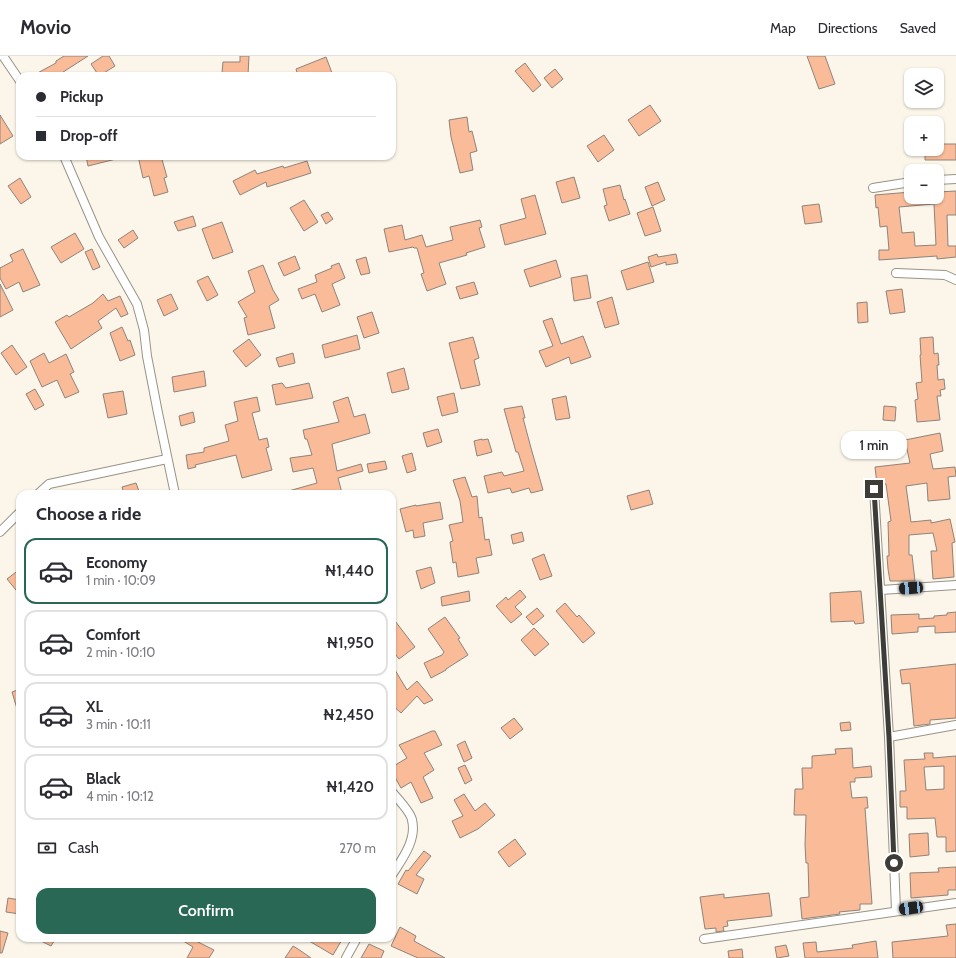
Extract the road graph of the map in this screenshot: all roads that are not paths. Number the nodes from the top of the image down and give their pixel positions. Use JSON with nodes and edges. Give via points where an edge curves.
{"nodes":[{"id":1,"x":3,"y":56,"type":"edge"},
{"id":2,"x":16,"y":75,"type":"edge"},
{"id":3,"x":66,"y":160,"type":"edge"},
{"id":4,"x":956,"y":179,"type":"edge"},
{"id":5,"x":944,"y":180,"type":"edge"},
{"id":6,"x":904,"y":183,"type":"edge"},
{"id":7,"x":873,"y":188,"type":"dead end"},
{"id":8,"x":896,"y":273,"type":"dead end"},
{"id":9,"x":956,"y":280,"type":"edge"},
{"id":10,"x":167,"y":459,"type":"junction"},
{"id":11,"x":874,"y":489,"type":"dead end"},
{"id":12,"x":42,"y":490,"type":"edge"},
{"id":13,"x":174,"y":490,"type":"edge"},
{"id":14,"x":16,"y":516,"type":"edge"},
{"id":15,"x":0,"y":532,"type":"edge"},
{"id":16,"x":956,"y":585,"type":"edge"},
{"id":17,"x":881,"y":590,"type":"junction"},
{"id":18,"x":956,"y":725,"type":"edge"},
{"id":19,"x":889,"y":737,"type":"junction"},
{"id":20,"x":396,"y":797,"type":"edge"},
{"id":21,"x":396,"y":868,"type":"edge"},
{"id":22,"x":956,"y":903,"type":"edge"},
{"id":23,"x":896,"y":910,"type":"junction"},
{"id":24,"x":704,"y":939,"type":"dead end"},
{"id":25,"x":355,"y":942,"type":"edge"},
{"id":26,"x":346,"y":958,"type":"edge"}],
"edges":[{"from":1,"to":2,"type":"street"},
{"from":3,"to":10,"type":"street","via":[[99,237],[137,304]]},
{"from":4,"to":5,"type":"street"},
{"from":6,"to":7,"type":"street"},
{"from":8,"to":9,"type":"street","via":[[945,275]]},
{"from":10,"to":12,"type":"street","via":[[49,484]]},
{"from":10,"to":13,"type":"street"},
{"from":11,"to":17,"type":"street"},
{"from":14,"to":15,"type":"street"},
{"from":16,"to":17,"type":"street"},
{"from":17,"to":19,"type":"street"},
{"from":18,"to":19,"type":"street"},
{"from":19,"to":23,"type":"street"},
{"from":20,"to":21,"type":"street","via":[[412,818],[413,833]]},
{"from":22,"to":23,"type":"street"},
{"from":23,"to":24,"type":"street"},
{"from":25,"to":26,"type":"street"}]}
